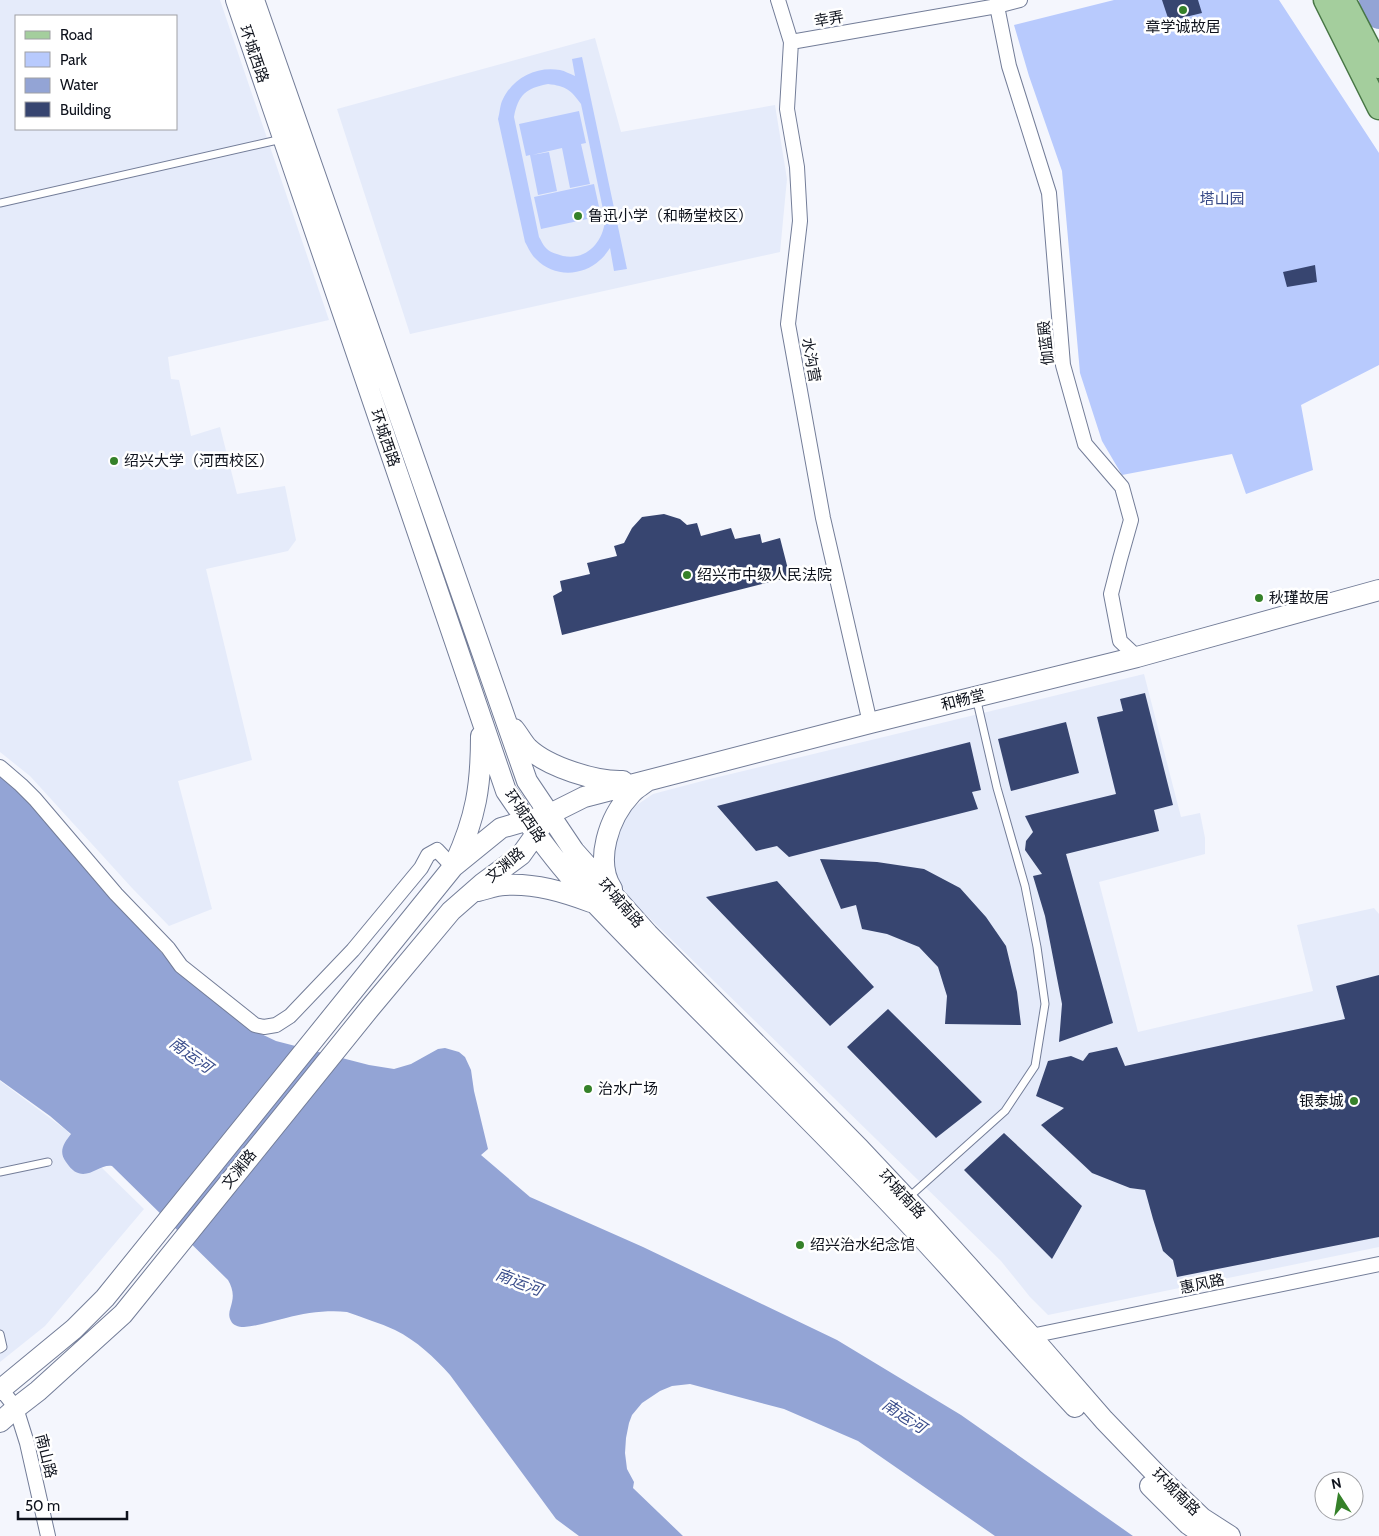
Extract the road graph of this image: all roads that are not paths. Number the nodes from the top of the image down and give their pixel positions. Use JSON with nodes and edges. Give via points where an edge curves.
{"nodes":[{"id":1,"x":236,"y":0,"type":"edge"},
{"id":2,"x":254,"y":0,"type":"edge"},
{"id":3,"x":778,"y":0,"type":"edge"},
{"id":4,"x":1020,"y":0,"type":"edge"},
{"id":5,"x":1325,"y":0,"type":"edge"},
{"id":6,"x":1344,"y":0,"type":"edge"},
{"id":7,"x":997,"y":6,"type":"junction"},
{"id":8,"x":791,"y":42,"type":"junction"},
{"id":9,"x":1379,"y":67,"type":"edge"},
{"id":10,"x":1379,"y":108,"type":"edge"},
{"id":11,"x":283,"y":139,"type":"junction"},
{"id":12,"x":0,"y":203,"type":"edge"},
{"id":13,"x":1379,"y":590,"type":"edge"},
{"id":14,"x":1137,"y":657,"type":"junction"},
{"id":15,"x":976,"y":697,"type":"junction"},
{"id":16,"x":498,"y":698,"type":"junction"},
{"id":17,"x":476,"y":704,"type":"junction"},
{"id":18,"x":870,"y":723,"type":"junction"},
{"id":19,"x":0,"y":767,"type":"edge"},
{"id":20,"x":648,"y":781,"type":"junction"},
{"id":21,"x":550,"y":814,"type":"junction"},
{"id":22,"x":531,"y":827,"type":"junction"},
{"id":23,"x":574,"y":851,"type":"joint"},
{"id":24,"x":558,"y":863,"type":"joint"},
{"id":25,"x":453,"y":867,"type":"junction"},
{"id":26,"x":471,"y":893,"type":"junction"},
{"id":27,"x":595,"y":903,"type":"junction"},
{"id":28,"x":623,"y":905,"type":"junction"},
{"id":29,"x":48,"y":1162,"type":"dead end"},
{"id":30,"x":0,"y":1172,"type":"edge"},
{"id":31,"x":901,"y":1204,"type":"junction"},
{"id":32,"x":1379,"y":1264,"type":"edge"},
{"id":33,"x":0,"y":1334,"type":"edge"},
{"id":34,"x":1031,"y":1336,"type":"junction"},
{"id":35,"x":0,"y":1349,"type":"edge"},
{"id":36,"x":1,"y":1390,"type":"edge"},
{"id":37,"x":16,"y":1408,"type":"junction"},
{"id":38,"x":0,"y":1422,"type":"edge"},
{"id":39,"x":48,"y":1536,"type":"edge"},
{"id":40,"x":1206,"y":1536,"type":"edge"},
{"id":41,"x":1230,"y":1536,"type":"edge"}],
"edges":[{"from":1,"to":11,"type":"main road","name":"环城西路"},
{"from":2,"to":16,"type":"main road","name":"环城西路"},
{"from":3,"to":8,"type":"street","name":"水沟营"},
{"from":4,"to":7,"type":"street","name":"幸弄"},
{"from":5,"to":10,"type":"main road"},
{"from":6,"to":9,"type":"main road"},
{"from":7,"to":8,"type":"street","name":"幸弄"},
{"from":7,"to":14,"type":"street","name":"伽蓝殿","via":[[1009,66],[1049,193],[1063,364],[1085,444],[1122,487],[1131,520],[1111,594],[1120,642]]},
{"from":8,"to":18,"type":"street","name":"水沟营","via":[[787,109],[797,167],[800,221],[788,324],[824,518]]},
{"from":11,"to":12,"type":"lane"},
{"from":11,"to":17,"type":"main road","name":"环城西路"},
{"from":13,"to":14,"type":"main road","name":"和畅堂"},
{"from":14,"to":15,"type":"main road","name":"和畅堂"},
{"from":15,"to":18,"type":"main road","name":"和畅堂"},
{"from":15,"to":31,"type":"lane","via":[[997,788],[1025,886],[1045,1004],[1035,1066],[1005,1111]]},
{"from":16,"to":20,"type":"main road","via":[[513,728],[528,748],[551,763],[584,776],[611,781]]},
{"from":16,"to":21,"type":"main road","name":"环城西路","via":[[527,781]]},
{"from":17,"to":22,"type":"main road","name":"环城西路","via":[[506,791]]},
{"from":17,"to":25,"type":"main road","via":[[481,736],[477,801],[466,840]]},
{"from":18,"to":20,"type":"main road","name":"和畅堂"},
{"from":19,"to":25,"type":"street","via":[[35,799],[181,966],[255,1026],[276,1025],[290,1016],[353,950],[421,868],[428,855],[437,850]]},
{"from":20,"to":21,"type":"main road","name":"和畅堂","via":[[584,797]]},
{"from":20,"to":28,"type":"main road","via":[[631,794],[614,818],[604,844],[607,882]]},
{"from":21,"to":22,"type":"main road","name":"文渊路"},
{"from":21,"to":23,"type":"main road","name":"环城西路"},
{"from":22,"to":24,"type":"main road","name":"环城西路"},
{"from":22,"to":25,"type":"main road","name":"文渊路","via":[[501,828]]},
{"from":22,"to":26,"type":"main road","name":"文渊路","via":[[521,855]]},
{"from":23,"to":28,"type":"main road","name":"环城南路"},
{"from":24,"to":27,"type":"main road","name":"环城南路"},
{"from":25,"to":36,"type":"main road","name":"文渊路","via":[[105,1298],[74,1329]]},
{"from":26,"to":27,"type":"main road","via":[[504,885],[532,886],[564,892]]},
{"from":26,"to":37,"type":"main road","name":"文渊路","via":[[451,911],[370,1008],[122,1314]]},
{"from":27,"to":31,"type":"main road","name":"环城南路"},
{"from":28,"to":31,"type":"main road","name":"环城南路","via":[[860,1149]]},
{"from":29,"to":30,"type":"lane"},
{"from":31,"to":34,"type":"main road","name":"环城南路"},
{"from":31,"to":40,"type":"main road","name":"环城南路","via":[[1024,1351],[1144,1481],[1188,1524]]},
{"from":32,"to":34,"type":"street","name":"惠风路"},
{"from":33,"to":35,"type":"lane"},
{"from":34,"to":41,"type":"main road","name":"环城南路","via":[[1104,1420],[1157,1474],[1202,1518]]},
{"from":36,"to":37,"type":"street","name":"南山路"},
{"from":37,"to":38,"type":"main road","name":"文渊路"},
{"from":37,"to":39,"type":"street","name":"南山路"}]}
